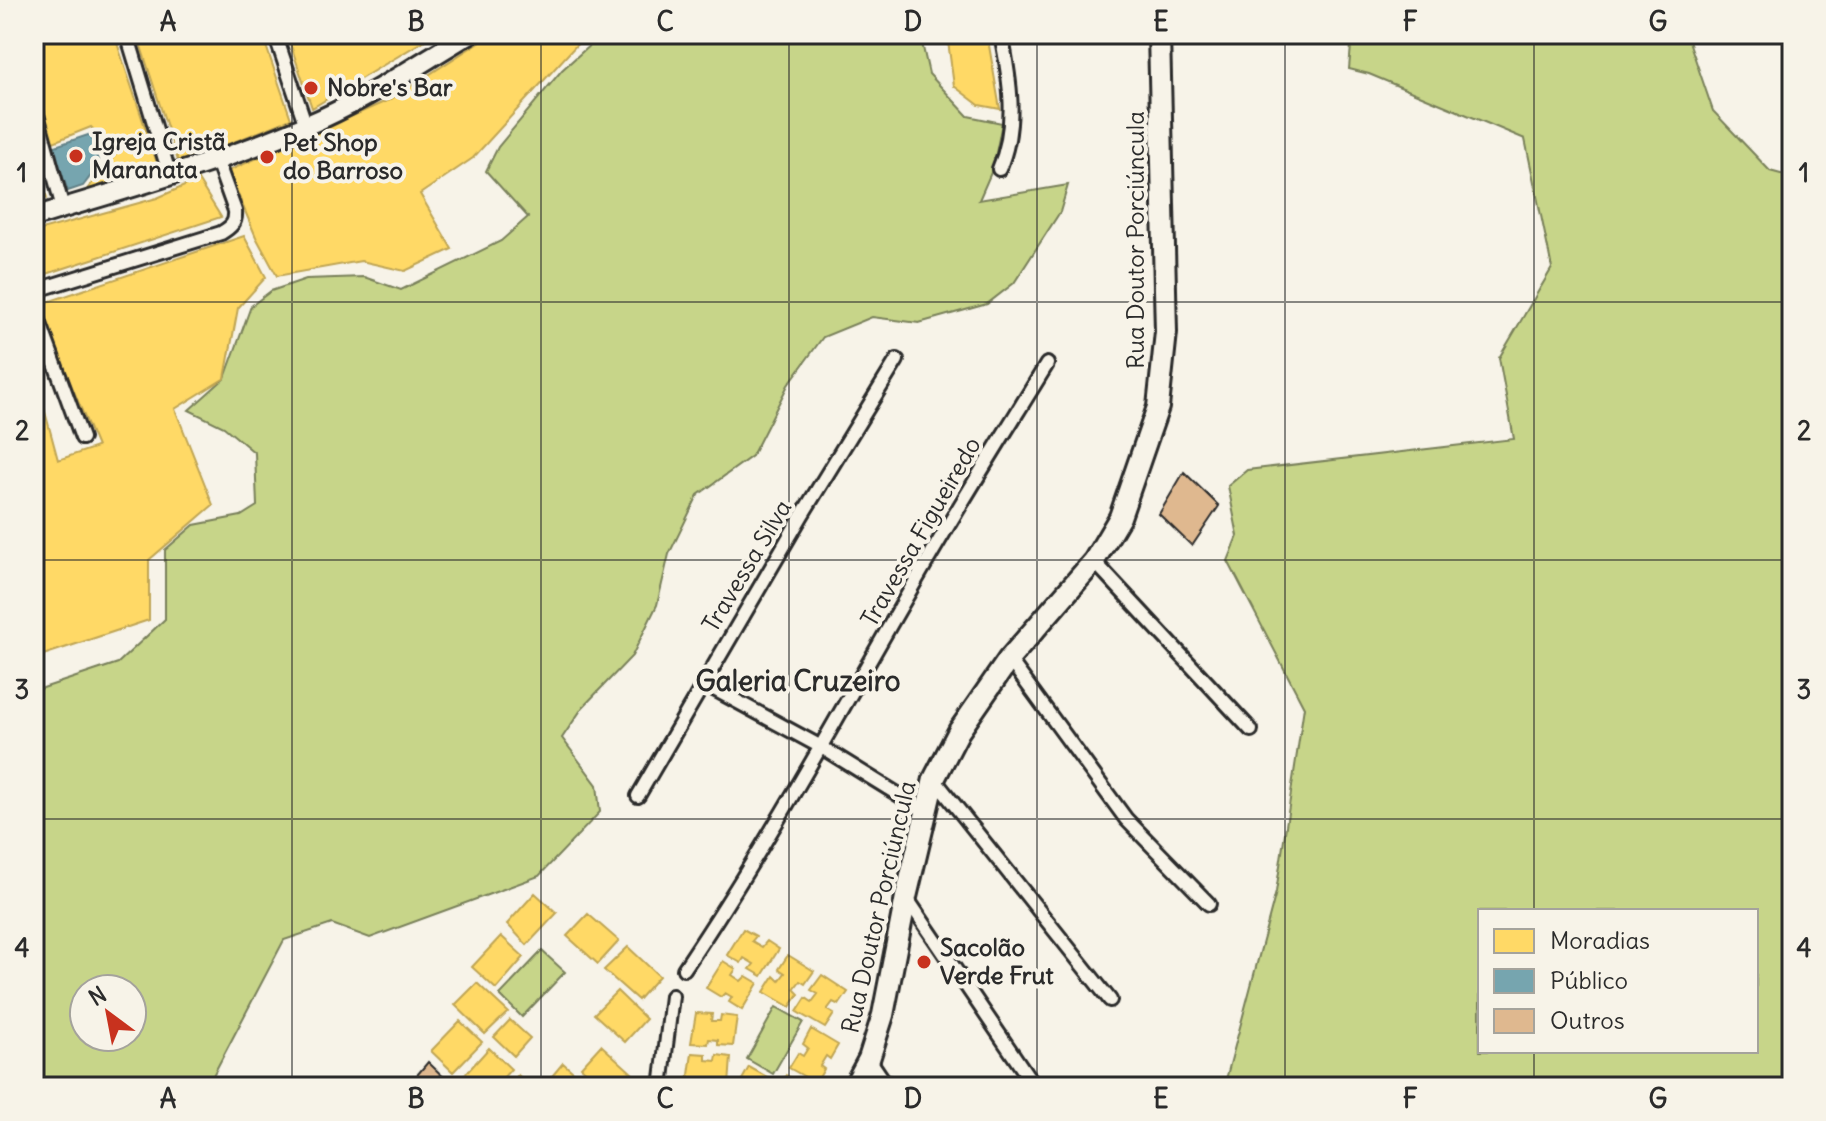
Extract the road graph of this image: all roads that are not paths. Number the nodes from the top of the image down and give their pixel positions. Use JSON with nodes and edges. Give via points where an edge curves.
{"nodes":[{"id":1,"x":127,"y":34,"type":"edge"},
{"id":2,"x":275,"y":34,"type":"edge"},
{"id":3,"x":469,"y":34,"type":"edge"},
{"id":4,"x":1001,"y":34,"type":"edge"},
{"id":5,"x":1159,"y":34,"type":"edge"},
{"id":6,"x":34,"y":104,"type":"edge"},
{"id":7,"x":306,"y":126,"type":"junction"},
{"id":8,"x":217,"y":161,"type":"junction"},
{"id":9,"x":999,"y":169,"type":"dead end"},
{"id":10,"x":170,"y":176,"type":"junction"},
{"id":11,"x":63,"y":208,"type":"junction"},
{"id":12,"x":34,"y":217,"type":"edge"},
{"id":13,"x":34,"y":291,"type":"edge"},
{"id":14,"x":34,"y":307,"type":"edge"},
{"id":15,"x":897,"y":360,"type":"dead end"},
{"id":16,"x":1047,"y":364,"type":"dead end"},
{"id":17,"x":82,"y":438,"type":"dead end"},
{"id":18,"x":1094,"y":561,"type":"junction"},
{"id":19,"x":1009,"y":659,"type":"junction"},
{"id":20,"x":703,"y":683,"type":"junction"},
{"id":21,"x":1251,"y":730,"type":"dead end"},
{"id":22,"x":823,"y":748,"type":"junction"},
{"id":23,"x":934,"y":779,"type":"junction"},
{"id":24,"x":638,"y":796,"type":"dead end"},
{"id":25,"x":925,"y":811,"type":"junction"},
{"id":26,"x":906,"y":897,"type":"junction"},
{"id":27,"x":1209,"y":904,"type":"dead end"},
{"id":28,"x":684,"y":969,"type":"dead end"},
{"id":29,"x":672,"y":996,"type":"dead end"},
{"id":30,"x":1110,"y":1000,"type":"dead end"},
{"id":31,"x":869,"y":1059,"type":"junction"},
{"id":32,"x":661,"y":1087,"type":"edge"},
{"id":33,"x":854,"y":1087,"type":"edge"},
{"id":34,"x":888,"y":1087,"type":"edge"},
{"id":35,"x":1035,"y":1087,"type":"edge"}],
"edges":[{"from":1,"to":10,"type":"street"},
{"from":2,"to":7,"type":"street"},
{"from":3,"to":7,"type":"main road"},
{"from":4,"to":9,"type":"street","via":[[1013,125]]},
{"from":5,"to":18,"type":"main road","name":"Rua Doutor Porciúncula","via":[[1166,332],[1158,407],[1120,517]]},
{"from":6,"to":11,"type":"street"},
{"from":7,"to":8,"type":"main road"},
{"from":8,"to":10,"type":"main road"},
{"from":8,"to":13,"type":"street","via":[[235,211],[231,227]]},
{"from":10,"to":11,"type":"main road"},
{"from":11,"to":12,"type":"main road"},
{"from":14,"to":17,"type":"street"},
{"from":15,"to":20,"type":"street","name":"Travessa Silva"},
{"from":16,"to":22,"type":"street","name":"Travessa Figueiredo","via":[[933,551]]},
{"from":18,"to":19,"type":"main road","name":"Rua Doutor Porciúncula"},
{"from":18,"to":21,"type":"street"},
{"from":19,"to":23,"type":"main road","name":"Rua Doutor Porciúncula","via":[[959,731]]},
{"from":19,"to":27,"type":"street","via":[[1126,819]]},
{"from":20,"to":22,"type":"street"},
{"from":20,"to":24,"type":"street","name":"Travessa Silva"},
{"from":22,"to":25,"type":"street"},
{"from":22,"to":28,"type":"street","name":"Travessa Figueiredo"},
{"from":23,"to":25,"type":"main road","name":"Rua Doutor Porciúncula"},
{"from":23,"to":30,"type":"street"},
{"from":25,"to":26,"type":"main road","name":"Rua Doutor Porciúncula"},
{"from":26,"to":31,"type":"main road","name":"Rua Doutor Porciúncula"},
{"from":26,"to":35,"type":"street"},
{"from":29,"to":32,"type":"street"},
{"from":31,"to":33,"type":"main road","name":"Rua Doutor Porciúncula"},
{"from":31,"to":34,"type":"street"}]}
